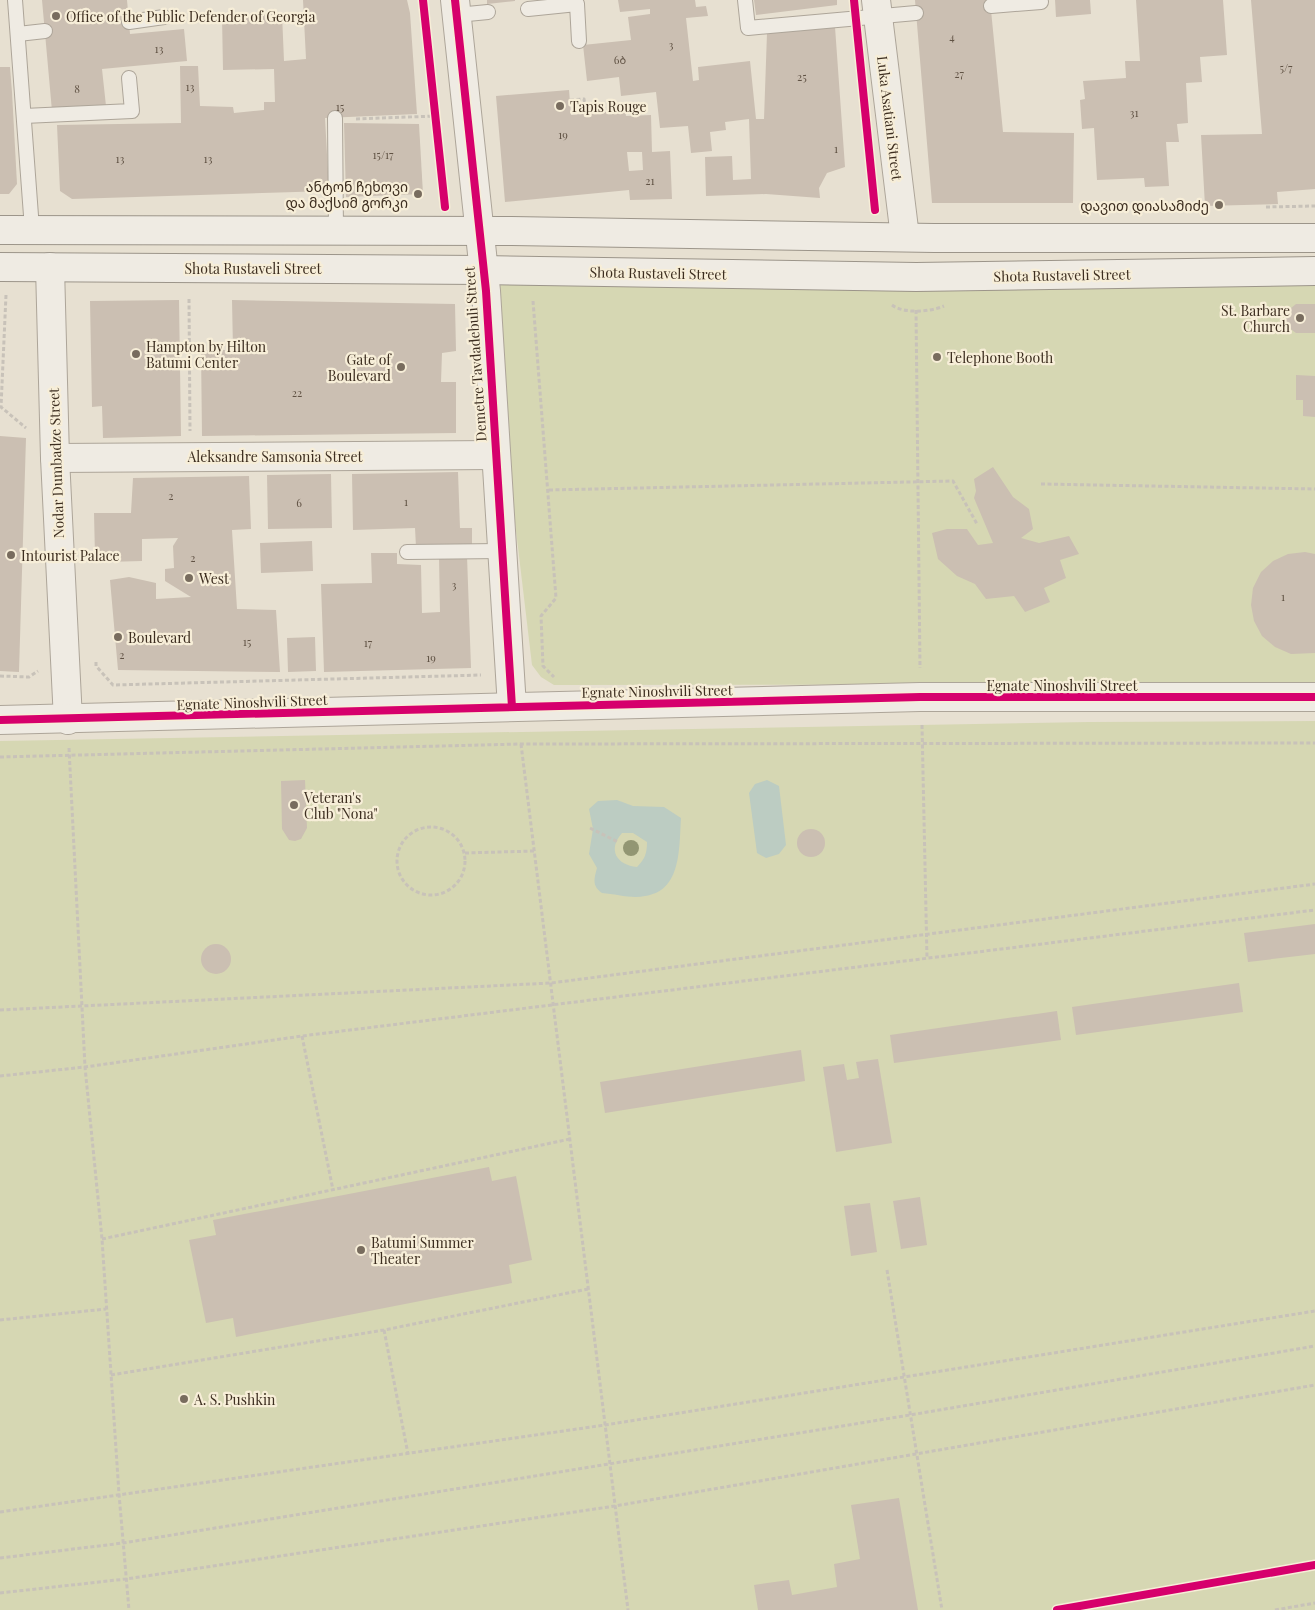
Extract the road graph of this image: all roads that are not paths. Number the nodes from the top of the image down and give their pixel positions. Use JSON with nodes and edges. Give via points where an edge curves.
{"nodes":[{"id":1,"x":15,"y":0,"type":"edge"},
{"id":2,"x":745,"y":0,"type":"edge"},
{"id":3,"x":1041,"y":2,"type":"dead end"},
{"id":4,"x":991,"y":6,"type":"dead end"},
{"id":5,"x":456,"y":8,"type":"edge"},
{"id":6,"x":876,"y":8,"type":"edge"},
{"id":7,"x":528,"y":9,"type":"dead end"},
{"id":8,"x":488,"y":12,"type":"dead end"},
{"id":9,"x":916,"y":13,"type":"dead end"},
{"id":10,"x":164,"y":18,"type":"dead end"},
{"id":11,"x":129,"y":22,"type":"dead end"},
{"id":12,"x":45,"y":31,"type":"dead end"},
{"id":13,"x":18,"y":34,"type":"junction"},
{"id":14,"x":579,"y":41,"type":"dead end"},
{"id":15,"x":129,"y":78,"type":"dead end"},
{"id":16,"x":24,"y":116,"type":"junction"},
{"id":17,"x":332,"y":123,"type":"road end"},
{"id":18,"x":32,"y":229,"type":"junction"},
{"id":19,"x":0,"y":230,"type":"edge"},
{"id":20,"x":336,"y":230,"type":"junction"},
{"id":21,"x":480,"y":231,"type":"junction"},
{"id":22,"x":905,"y":237,"type":"junction"},
{"id":23,"x":1315,"y":238,"type":"edge"},
{"id":24,"x":50,"y":267,"type":"junction"},
{"id":25,"x":482,"y":270,"type":"junction"},
{"id":26,"x":1315,"y":271,"type":"edge"},
{"id":27,"x":3,"y":280,"type":"edge"},
{"id":28,"x":494,"y":455,"type":"junction"},
{"id":29,"x":55,"y":458,"type":"junction"},
{"id":30,"x":501,"y":551,"type":"junction"},
{"id":31,"x":407,"y":552,"type":"dead end"},
{"id":32,"x":1315,"y":697,"type":"edge"},
{"id":33,"x":512,"y":708,"type":"junction"},
{"id":34,"x":0,"y":720,"type":"edge"},
{"id":35,"x":68,"y":720,"type":"junction"}],
"edges":[{"from":1,"to":13,"type":"lane"},
{"from":2,"to":6,"type":"lane","via":[[748,28]]},
{"from":3,"to":4,"type":"lane"},
{"from":5,"to":8,"type":"lane"},
{"from":5,"to":21,"type":"street","name":"Demetre Tavdadebuli Street"},
{"from":6,"to":9,"type":"lane"},
{"from":6,"to":22,"type":"street","name":"Luka Asatiani Street"},
{"from":7,"to":14,"type":"lane","via":[[577,4]]},
{"from":10,"to":11,"type":"lane"},
{"from":12,"to":13,"type":"lane"},
{"from":13,"to":16,"type":"lane"},
{"from":15,"to":16,"type":"lane","via":[[132,111]]},
{"from":16,"to":18,"type":"lane"},
{"from":17,"to":20,"type":"lane"},
{"from":18,"to":19,"type":"street"},
{"from":18,"to":20,"type":"street"},
{"from":20,"to":21,"type":"street"},
{"from":21,"to":22,"type":"street"},
{"from":21,"to":25,"type":"street","name":"Demetre Tavdadebuli Street"},
{"from":22,"to":23,"type":"street"},
{"from":24,"to":25,"type":"street","name":"Shota Rustaveli Street"},
{"from":24,"to":27,"type":"street","name":"Shota Rustaveli Street"},
{"from":24,"to":29,"type":"street","name":"Nodar Dumbadze Street"},
{"from":25,"to":26,"type":"street","name":"Shota Rustaveli Street","via":[[916,276]]},
{"from":25,"to":28,"type":"street","name":"Demetre Tavdadebuli Street","via":[[486,291]]},
{"from":28,"to":29,"type":"street","name":"Aleksandre Samsonia Street"},
{"from":28,"to":30,"type":"street","name":"Demetre Tavdadebuli Street"},
{"from":29,"to":35,"type":"street","name":"Nodar Dumbadze Street"},
{"from":30,"to":31,"type":"lane"},
{"from":30,"to":33,"type":"street","name":"Demetre Tavdadebuli Street"},
{"from":32,"to":33,"type":"street","name":"Egnate Ninoshvili Street","via":[[920,697]]},
{"from":33,"to":35,"type":"street","name":"Egnate Ninoshvili Street"},
{"from":34,"to":35,"type":"street","name":"Egnate Ninoshvili Street"}]}
